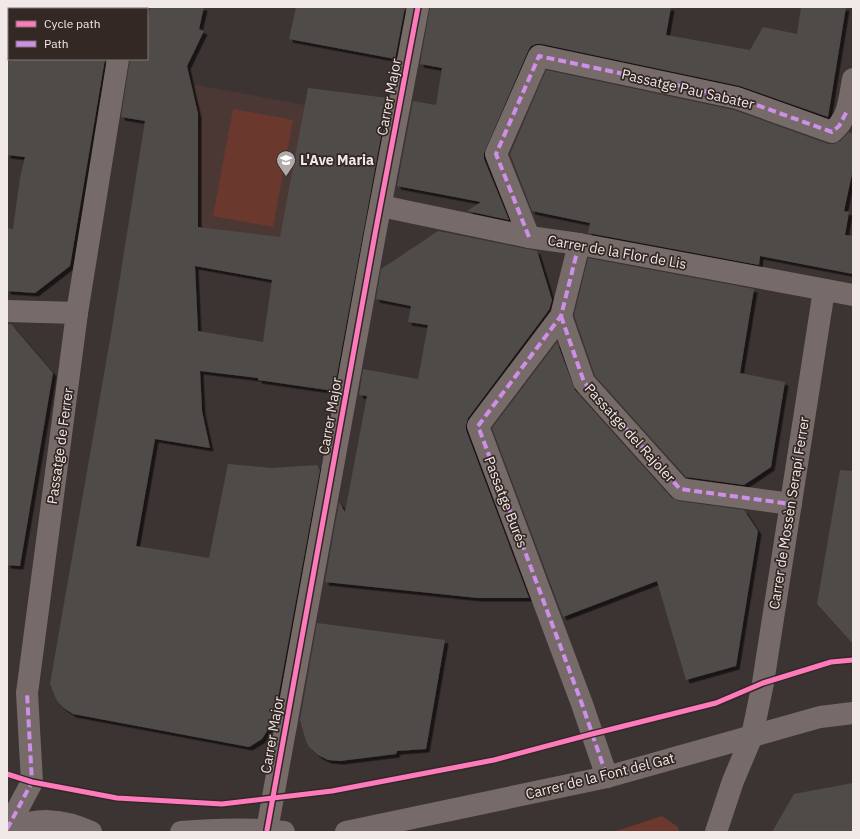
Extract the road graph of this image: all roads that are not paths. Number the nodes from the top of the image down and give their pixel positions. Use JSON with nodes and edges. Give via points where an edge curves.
{"nodes":[{"id":1,"x":418,"y":7,"type":"edge"},
{"id":2,"x":118,"y":60,"type":"edge"},
{"id":3,"x":853,"y":80,"type":"edge"},
{"id":4,"x":381,"y":206,"type":"junction"},
{"id":5,"x":529,"y":237,"type":"junction"},
{"id":6,"x":579,"y":244,"type":"junction"},
{"id":7,"x":824,"y":290,"type":"junction"},
{"id":8,"x":853,"y":295,"type":"edge"},
{"id":9,"x":7,"y":311,"type":"edge"},
{"id":10,"x":77,"y":313,"type":"junction"},
{"id":11,"x":561,"y":316,"type":"junction"},
{"id":12,"x":790,"y":504,"type":"junction"},
{"id":13,"x":853,"y":713,"type":"edge"},
{"id":14,"x":752,"y":736,"type":"junction"},
{"id":15,"x":608,"y":777,"type":"junction"},
{"id":16,"x":9,"y":820,"type":"edge"},
{"id":17,"x":275,"y":831,"type":"edge"},
{"id":18,"x":91,"y":832,"type":"edge"},
{"id":19,"x":180,"y":832,"type":"edge"},
{"id":20,"x":346,"y":832,"type":"edge"},
{"id":21,"x":716,"y":832,"type":"edge"}],
"edges":[{"from":1,"to":4,"type":"street","name":"Carrer Major"},
{"from":2,"to":10,"type":"street","name":"Passatge de Ferrer"},
{"from":3,"to":5,"type":"street","name":"Passatge Pau Sabater","via":[[847,112],[832,132],[737,98],[539,56],[496,154]]},
{"from":4,"to":5,"type":"street","name":"Carrer de la Flor de Lis"},
{"from":4,"to":17,"type":"street","name":"Carrer Major"},
{"from":5,"to":6,"type":"street","name":"Carrer de la Flor de Lis"},
{"from":6,"to":7,"type":"street","name":"Carrer de la Flor de Lis"},
{"from":6,"to":11,"type":"street","name":"Passatge Burés"},
{"from":7,"to":8,"type":"street","name":"Carrer de la Flor de Lis"},
{"from":7,"to":12,"type":"street","name":"Carrer de Mossèn Serapí Ferrer"},
{"from":9,"to":10,"type":"street"},
{"from":10,"to":16,"type":"street","name":"Passatge de Ferrer","via":[[26,693],[32,782]]},
{"from":11,"to":12,"type":"street","name":"Passatge del Rajoler","via":[[584,382],[680,488]]},
{"from":11,"to":15,"type":"street","name":"Passatge Burés","via":[[478,426]]},
{"from":12,"to":14,"type":"street","name":"Carrer de Mossèn Serapí Ferrer","via":[[763,683]]},
{"from":13,"to":14,"type":"street","name":"Carrer de la Font del Gat","via":[[820,717]]},
{"from":14,"to":15,"type":"street","name":"Carrer de la Font del Gat"},
{"from":14,"to":21,"type":"street","name":"Carrer de Mossèn Serapí Ferrer"},
{"from":15,"to":20,"type":"street","name":"Carrer de la Font del Gat"},
{"from":16,"to":18,"type":"street","via":[[59,822]]},
{"from":17,"to":19,"type":"street","via":[[214,829]]}]}
